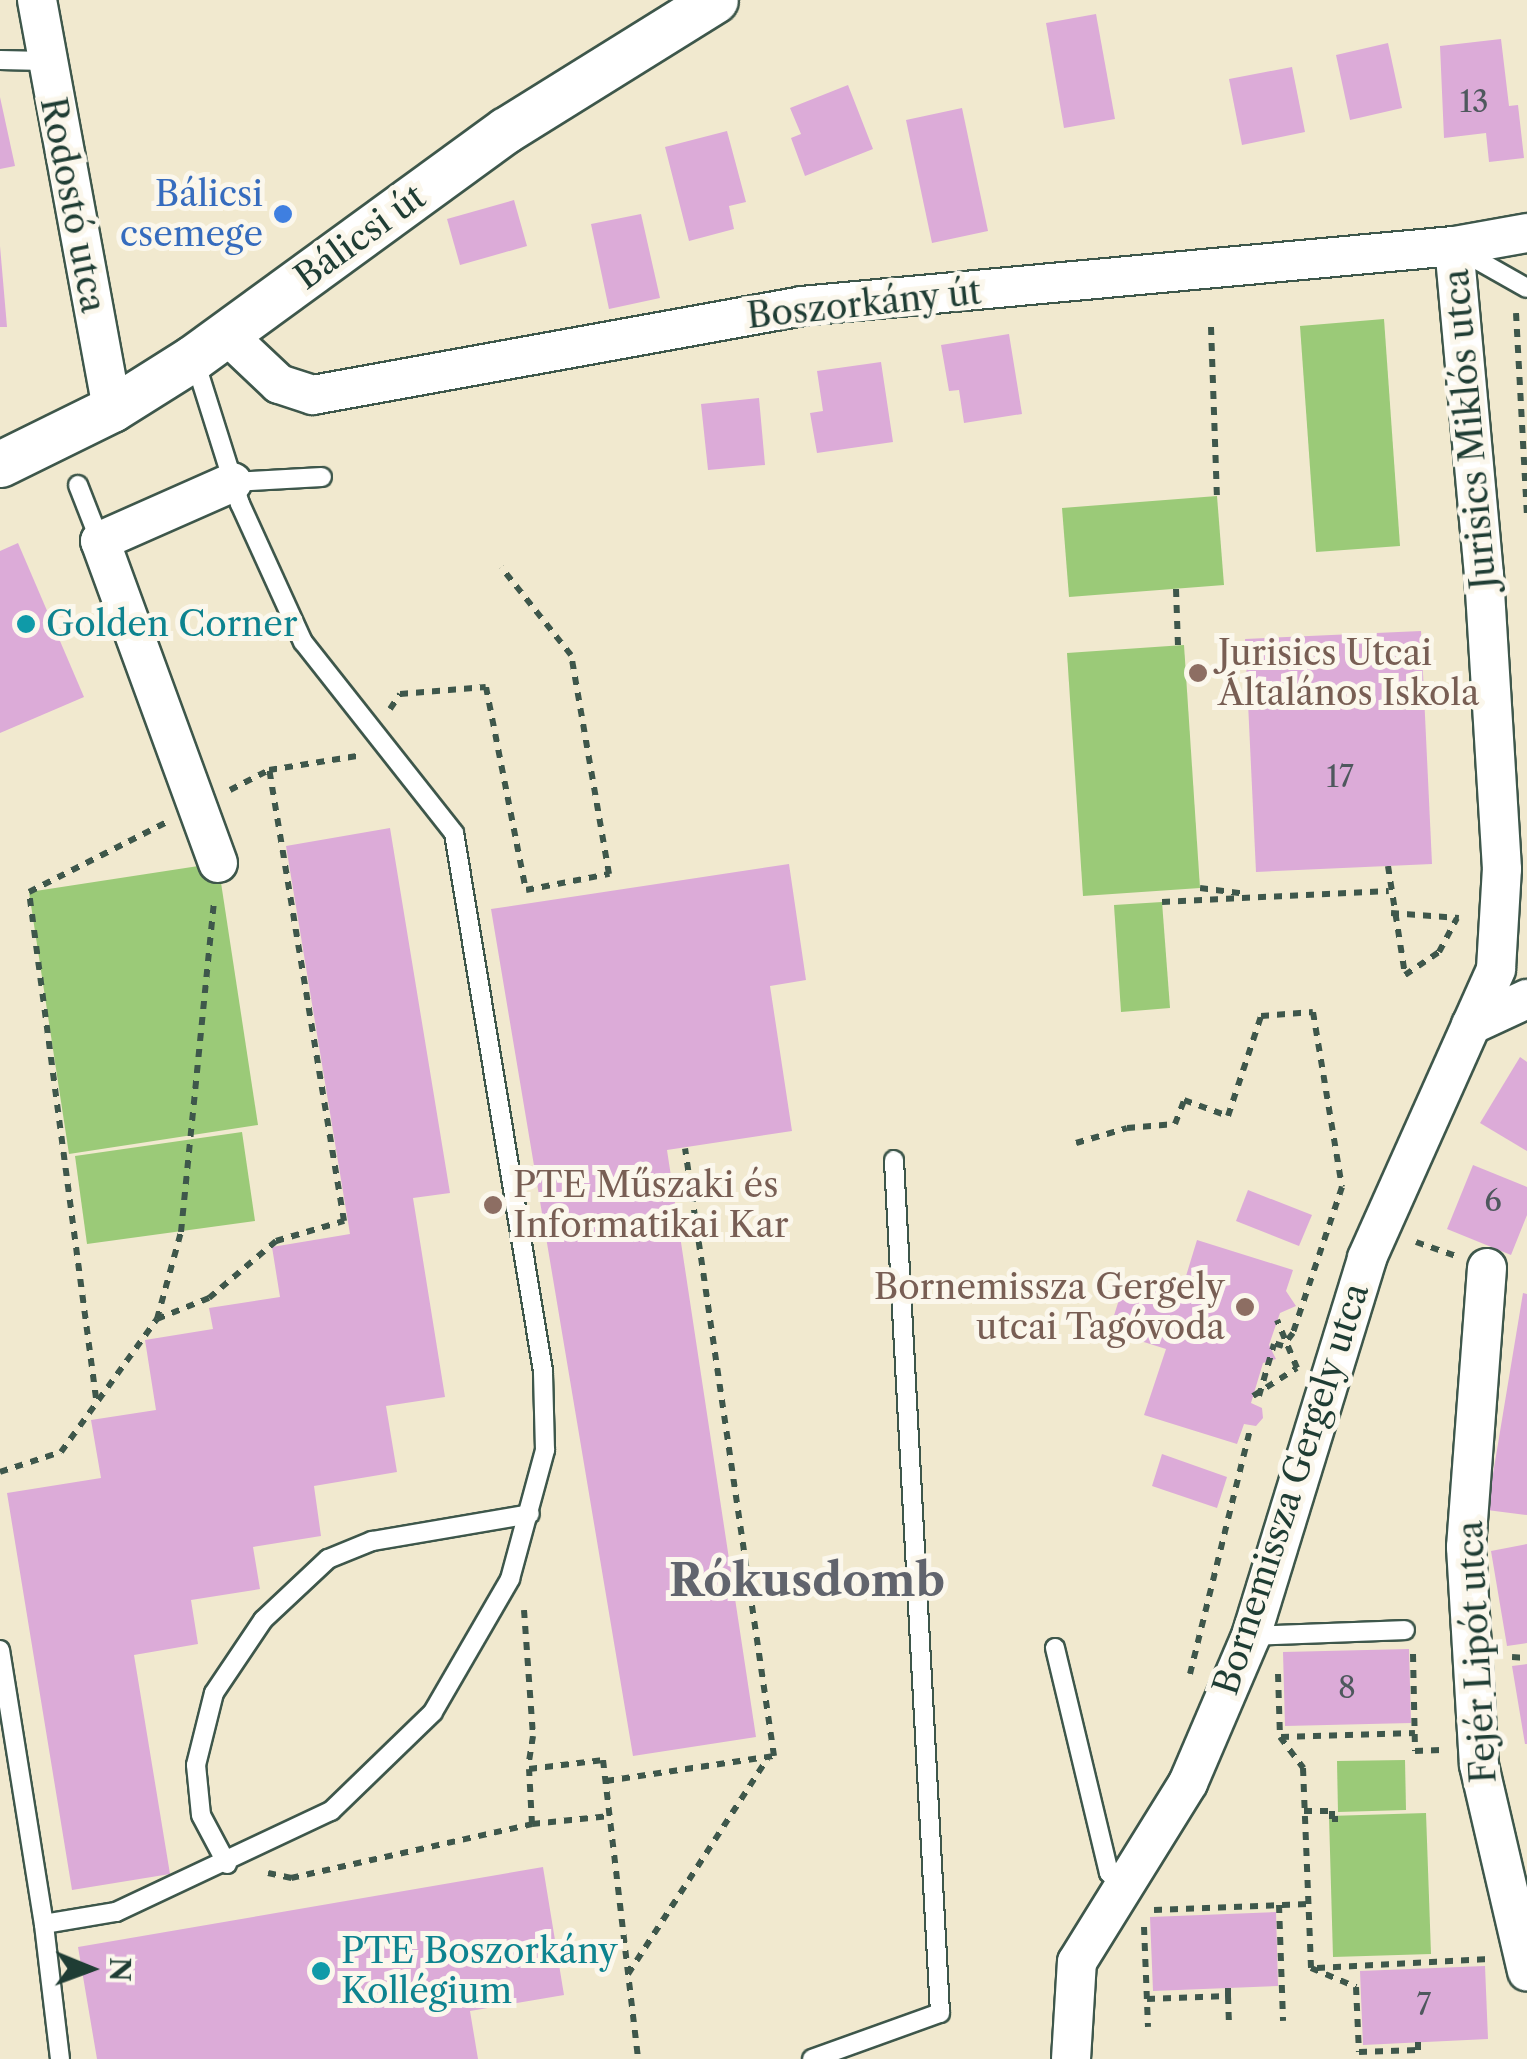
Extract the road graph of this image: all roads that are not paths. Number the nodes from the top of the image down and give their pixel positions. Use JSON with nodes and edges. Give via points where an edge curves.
{"nodes":[{"id":1,"x":37,"y":0,"type":"edge"},
{"id":2,"x":716,"y":0,"type":"edge"},
{"id":3,"x":0,"y":60,"type":"edge"},
{"id":4,"x":44,"y":61,"type":"junction"},
{"id":5,"x":1527,"y":234,"type":"edge"},
{"id":6,"x":1454,"y":246,"type":"junction"},
{"id":7,"x":1520,"y":285,"type":"edge"},
{"id":8,"x":210,"y":346,"type":"junction"},
{"id":9,"x":112,"y":410,"type":"junction"},
{"id":10,"x":0,"y":464,"type":"edge"},
{"id":11,"x":322,"y":477,"type":"dead end"},
{"id":12,"x":233,"y":482,"type":"junction"},
{"id":13,"x":78,"y":485,"type":"dead end"},
{"id":14,"x":100,"y":541,"type":"junction"},
{"id":15,"x":218,"y":863,"type":"road end"},
{"id":16,"x":1527,"y":999,"type":"edge"},
{"id":17,"x":1471,"y":1025,"type":"junction"},
{"id":18,"x":894,"y":1160,"type":"dead end"},
{"id":19,"x":1487,"y":1268,"type":"dead end"},
{"id":20,"x":530,"y":1514,"type":"junction"},
{"id":21,"x":1264,"y":1636,"type":"junction"},
{"id":22,"x":1400,"y":1638,"type":"road end"},
{"id":23,"x":1056,"y":1648,"type":"dead end"},
{"id":24,"x":0,"y":1650,"type":"edge"},
{"id":25,"x":0,"y":1734,"type":"edge"},
{"id":26,"x":16,"y":1748,"type":"junction"},
{"id":27,"x":227,"y":1864,"type":"junction"},
{"id":28,"x":1125,"y":1884,"type":"junction"},
{"id":29,"x":44,"y":1924,"type":"junction"},
{"id":30,"x":1525,"y":1964,"type":"edge"},
{"id":31,"x":60,"y":2059,"type":"edge"},
{"id":32,"x":812,"y":2059,"type":"edge"},
{"id":33,"x":1071,"y":2059,"type":"edge"}],
"edges":[{"from":1,"to":4,"type":"street","name":"Rodostó utca"},
{"from":2,"to":8,"type":"street","name":"Bálicsi út","via":[[506,130]]},
{"from":3,"to":4,"type":"lane"},
{"from":4,"to":9,"type":"street","name":"Rodostó utca"},
{"from":5,"to":6,"type":"street","name":"Boszorkány út"},
{"from":6,"to":7,"type":"lane"},
{"from":6,"to":8,"type":"street","name":"Boszorkány út","via":[[802,306],[313,395]]},
{"from":6,"to":17,"type":"street","name":"Jurisics Miklós utca","via":[[1502,868],[1496,969]]},
{"from":8,"to":9,"type":"street","name":"Bálicsi út"},
{"from":8,"to":12,"type":"lane"},
{"from":9,"to":10,"type":"street","name":"Bálicsi út"},
{"from":11,"to":12,"type":"lane"},
{"from":12,"to":14,"type":"street"},
{"from":12,"to":20,"type":"lane","via":[[303,642],[454,833],[543,1371],[545,1450]]},
{"from":13,"to":14,"type":"lane"},
{"from":14,"to":15,"type":"street"},
{"from":16,"to":17,"type":"street"},
{"from":17,"to":21,"type":"street","name":"Bornemissza Gergely utca","via":[[1447,1102],[1366,1258]]},
{"from":18,"to":32,"type":"lane","via":[[940,2013]]},
{"from":19,"to":30,"type":"street","name":"Fejér Lipót utca","via":[[1466,1548],[1479,1765]]},
{"from":20,"to":27,"type":"lane","via":[[510,1580],[433,1712],[331,1810]]},
{"from":20,"to":27,"type":"lane","via":[[372,1541],[328,1559],[263,1620],[214,1693],[196,1766],[201,1815]]},
{"from":21,"to":22,"type":"lane"},
{"from":21,"to":28,"type":"street","name":"Bornemissza Gergely utca","via":[[1188,1783]]},
{"from":23,"to":28,"type":"lane","via":[[1108,1873]]},
{"from":24,"to":26,"type":"lane"},
{"from":25,"to":26,"type":"lane"},
{"from":26,"to":29,"type":"lane"},
{"from":27,"to":29,"type":"lane","via":[[116,1912]]},
{"from":28,"to":33,"type":"street","name":"Bornemissza Gergely utca","via":[[1076,1962]]},
{"from":29,"to":31,"type":"lane"}]}
